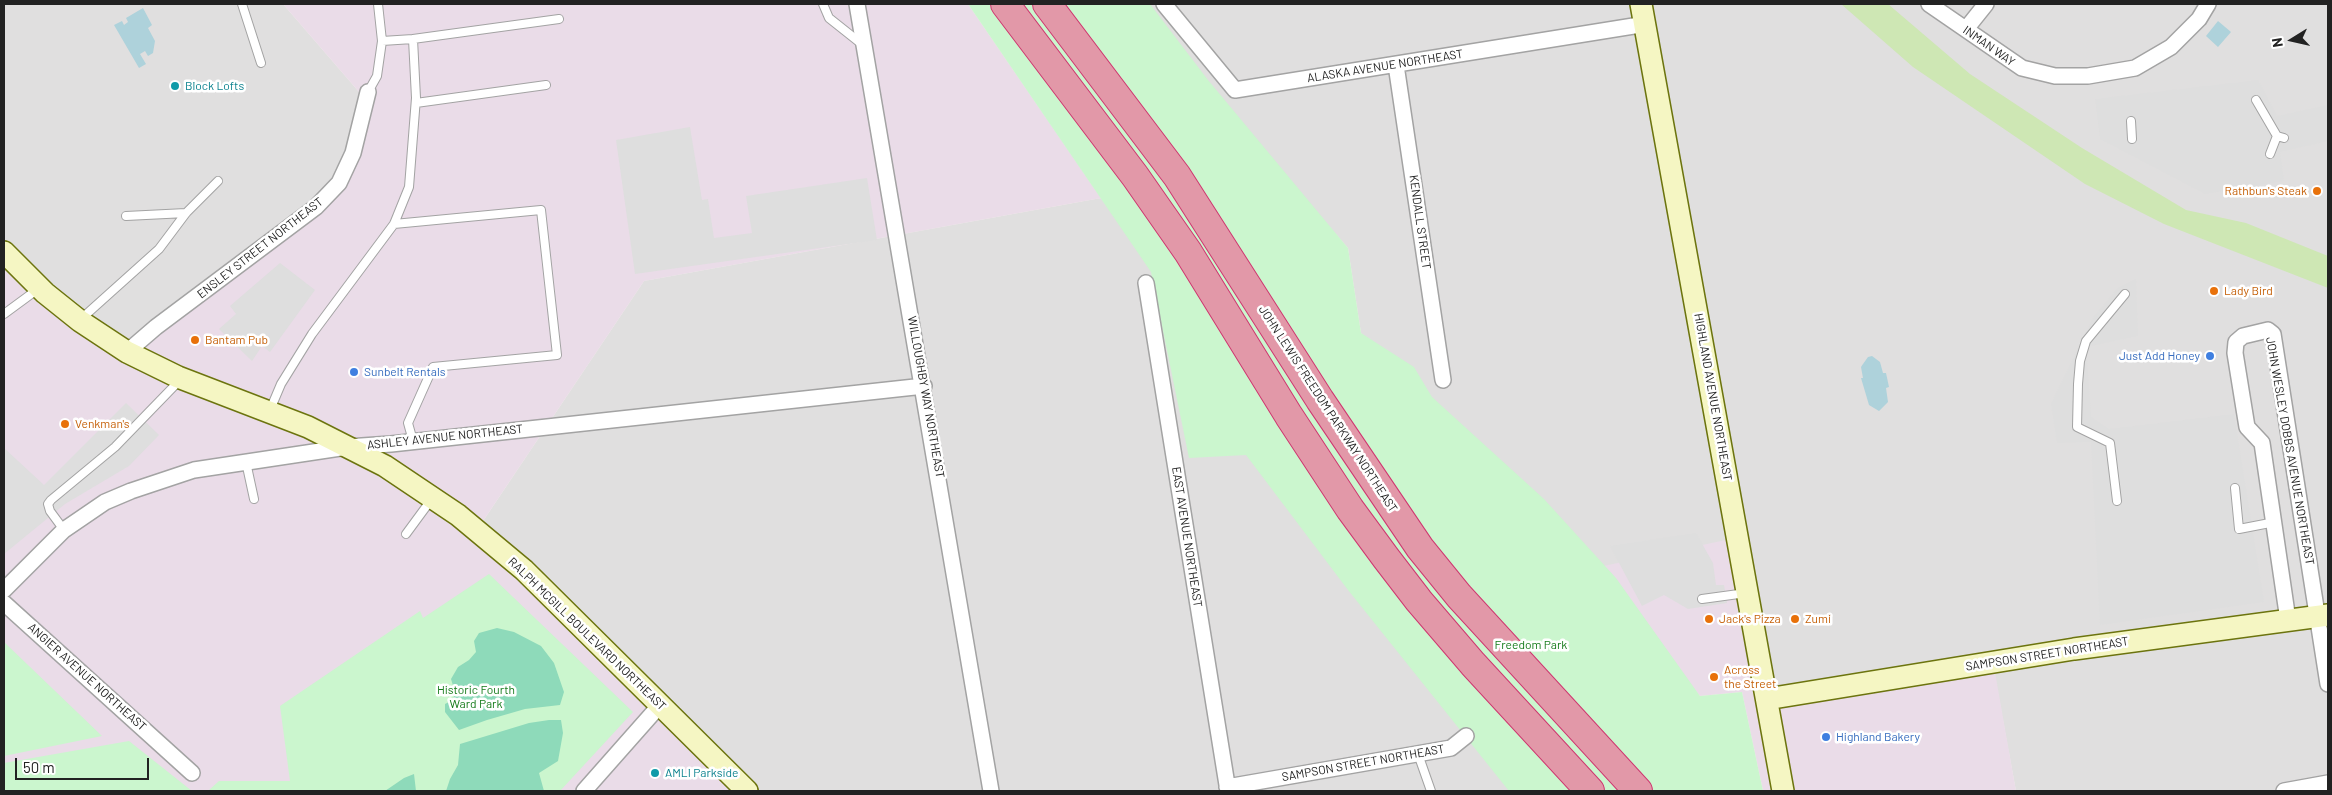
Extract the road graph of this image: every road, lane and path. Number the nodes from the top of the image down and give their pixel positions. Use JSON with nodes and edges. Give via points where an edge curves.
{"nodes":[{"id":1,"x":242,"y":4,"type":"edge"},
{"id":2,"x":378,"y":4,"type":"edge"},
{"id":3,"x":822,"y":4,"type":"edge"},
{"id":4,"x":857,"y":4,"type":"edge"},
{"id":5,"x":1005,"y":4,"type":"edge"},
{"id":6,"x":1047,"y":4,"type":"edge"},
{"id":7,"x":1164,"y":4,"type":"edge"},
{"id":8,"x":1930,"y":4,"type":"edge"},
{"id":9,"x":1986,"y":4,"type":"edge"},
{"id":10,"x":2208,"y":4,"type":"edge"},
{"id":11,"x":1643,"y":14,"type":"edge"},
{"id":12,"x":559,"y":18,"type":"dead end"},
{"id":13,"x":1966,"y":29,"type":"junction"},
{"id":14,"x":413,"y":39,"type":"junction"},
{"id":15,"x":382,"y":41,"type":"junction"},
{"id":16,"x":865,"y":46,"type":"junction"},
{"id":17,"x":261,"y":63,"type":"dead end"},
{"id":18,"x":1396,"y":65,"type":"junction"},
{"id":19,"x":546,"y":85,"type":"dead end"},
{"id":20,"x":368,"y":92,"type":"joint"},
{"id":21,"x":2256,"y":100,"type":"dead end"},
{"id":22,"x":416,"y":103,"type":"junction"},
{"id":23,"x":2131,"y":121,"type":"dead end"},
{"id":24,"x":2132,"y":139,"type":"dead end"},
{"id":25,"x":2270,"y":154,"type":"dead end"},
{"id":26,"x":218,"y":181,"type":"dead end"},
{"id":27,"x":186,"y":213,"type":"junction"},
{"id":28,"x":126,"y":216,"type":"dead end"},
{"id":29,"x":394,"y":224,"type":"junction"},
{"id":30,"x":4,"y":252,"type":"edge"},
{"id":31,"x":1146,"y":283,"type":"dead end"},
{"id":32,"x":40,"y":288,"type":"junction"},
{"id":33,"x":2126,"y":294,"type":"dead end"},
{"id":34,"x":4,"y":314,"type":"edge"},
{"id":35,"x":80,"y":321,"type":"junction"},
{"id":36,"x":127,"y":352,"type":"junction"},
{"id":37,"x":182,"y":378,"type":"junction"},
{"id":38,"x":1443,"y":380,"type":"dead end"},
{"id":39,"x":924,"y":386,"type":"junction"},
{"id":40,"x":269,"y":412,"type":"junction"},
{"id":41,"x":413,"y":441,"type":"junction"},
{"id":42,"x":346,"y":447,"type":"junction"},
{"id":43,"x":246,"y":462,"type":"junction"},
{"id":44,"x":2235,"y":488,"type":"dead end"},
{"id":45,"x":432,"y":498,"type":"junction"},
{"id":46,"x":254,"y":499,"type":"dead end"},
{"id":47,"x":2118,"y":501,"type":"dead end"},
{"id":48,"x":2274,"y":522,"type":"junction"},
{"id":49,"x":64,"y":530,"type":"junction"},
{"id":50,"x":406,"y":534,"type":"dead end"},
{"id":51,"x":4,"y":590,"type":"edge"},
{"id":52,"x":1748,"y":592,"type":"junction"},
{"id":53,"x":1702,"y":599,"type":"dead end"},
{"id":54,"x":4,"y":603,"type":"edge"},
{"id":55,"x":2323,"y":616,"type":"edge"},
{"id":56,"x":2288,"y":620,"type":"junction"},
{"id":57,"x":2328,"y":684,"type":"edge"},
{"id":58,"x":1767,"y":699,"type":"junction"},
{"id":59,"x":660,"y":705,"type":"junction"},
{"id":60,"x":1466,"y":736,"type":"dead end"},
{"id":61,"x":1418,"y":754,"type":"junction"},
{"id":62,"x":192,"y":772,"type":"dead end"},
{"id":63,"x":2328,"y":783,"type":"edge"},
{"id":64,"x":1228,"y":789,"type":"edge"},
{"id":65,"x":584,"y":791,"type":"edge"},
{"id":66,"x":747,"y":791,"type":"edge"},
{"id":67,"x":991,"y":791,"type":"edge"},
{"id":68,"x":1431,"y":791,"type":"edge"},
{"id":69,"x":1590,"y":791,"type":"edge"},
{"id":70,"x":1638,"y":791,"type":"edge"},
{"id":71,"x":1783,"y":791,"type":"edge"},
{"id":72,"x":2284,"y":791,"type":"edge"}],
"edges":[{"from":1,"to":17,"type":"lane"},
{"from":2,"to":15,"type":"lane"},
{"from":3,"to":16,"type":"lane","via":[[829,18]]},
{"from":4,"to":16,"type":"street","name":"WILLOUGHBY WAY NORTHEAST"},
{"from":5,"to":69,"type":"highway","via":[[1188,252],[1289,416],[1386,558],[1473,664]]},
{"from":6,"to":70,"type":"highway","name":"JOHN LEWIS FREEDOM PARKWAY NORTHEAST","via":[[1176,176],[1420,548],[1459,596]]},
{"from":7,"to":18,"type":"street","name":"ALASKA AVENUE NORTHEAST","via":[[1234,90]]},
{"from":8,"to":13,"type":"street","name":"INMAN WAY"},
{"from":9,"to":13,"type":"street"},
{"from":10,"to":13,"type":"street","name":"INMAN WAY","via":[[2199,19],[2171,47],[2135,68],[2088,76],[2055,76],[2022,68]]},
{"from":11,"to":18,"type":"street","name":"ALASKA AVENUE NORTHEAST"},
{"from":11,"to":52,"type":"main road","name":"HIGHLAND AVENUE NORTHEAST"},
{"from":12,"to":14,"type":"lane"},
{"from":14,"to":15,"type":"lane"},
{"from":14,"to":22,"type":"lane"},
{"from":15,"to":20,"type":"lane","via":[[377,76]]},
{"from":16,"to":39,"type":"street","name":"WILLOUGHBY WAY NORTHEAST"},
{"from":18,"to":38,"type":"street","name":"KENDALL STREET"},
{"from":19,"to":22,"type":"lane"},
{"from":20,"to":36,"type":"street","name":"ENSLEY STREET NORTHEAST","via":[[353,154],[339,183],[316,207]]},
{"from":21,"to":25,"type":"lane","via":[[2280,137]]},
{"from":22,"to":29,"type":"lane","via":[[409,187]]},
{"from":23,"to":24,"type":"lane"},
{"from":26,"to":27,"type":"lane"},
{"from":27,"to":28,"type":"lane"},
{"from":27,"to":35,"type":"lane","via":[[159,249]]},
{"from":29,"to":40,"type":"lane","via":[[312,334],[281,384]]},
{"from":29,"to":41,"type":"lane","via":[[541,210],[557,355],[433,367],[408,423]]},
{"from":30,"to":32,"type":"main road","name":"RALPH MCGILL BOULEVARD NORTHEAST"},
{"from":31,"to":64,"type":"street","name":"EAST AVENUE NORTHEAST"},
{"from":32,"to":34,"type":"lane"},
{"from":32,"to":35,"type":"main road","name":"RALPH MCGILL BOULEVARD NORTHEAST"},
{"from":33,"to":47,"type":"lane","via":[[2086,341],[2078,384],[2077,427],[2110,443]]},
{"from":35,"to":36,"type":"main road","name":"RALPH MCGILL BOULEVARD NORTHEAST"},
{"from":36,"to":37,"type":"main road","name":"RALPH MCGILL BOULEVARD NORTHEAST"},
{"from":37,"to":40,"type":"main road","name":"RALPH MCGILL BOULEVARD NORTHEAST"},
{"from":37,"to":49,"type":"lane","via":[[115,447],[51,500],[48,504],[50,512]]},
{"from":39,"to":41,"type":"street","name":"ASHLEY AVENUE NORTHEAST"},
{"from":39,"to":67,"type":"street","name":"WILLOUGHBY WAY NORTHEAST"},
{"from":40,"to":42,"type":"main road","name":"RALPH MCGILL BOULEVARD NORTHEAST"},
{"from":41,"to":42,"type":"street","name":"ASHLEY AVENUE NORTHEAST"},
{"from":42,"to":43,"type":"street","name":"ASHLEY AVENUE NORTHEAST"},
{"from":42,"to":45,"type":"main road","name":"RALPH MCGILL BOULEVARD NORTHEAST","via":[[385,466]]},
{"from":43,"to":46,"type":"lane"},
{"from":43,"to":49,"type":"street","name":"ASHLEY AVENUE NORTHEAST","via":[[194,470],[131,491],[105,502]]},
{"from":44,"to":48,"type":"lane","via":[[2239,529]]},
{"from":45,"to":50,"type":"lane"},
{"from":45,"to":59,"type":"main road","name":"RALPH MCGILL BOULEVARD NORTHEAST","via":[[458,515],[524,570]]},
{"from":48,"to":55,"type":"street","name":"JOHN WESLEY DOBBS AVENUE NORTHEAST","via":[[2262,443],[2246,427],[2235,353],[2236,342],[2244,336],[2268,330],[2273,334]]},
{"from":48,"to":56,"type":"street","name":"JOHN WESLEY DOBBS AVENUE NORTHEAST"},
{"from":49,"to":51,"type":"street","name":"ASHLEY AVENUE NORTHEAST"},
{"from":52,"to":53,"type":"lane"},
{"from":52,"to":58,"type":"main road","name":"HIGHLAND AVENUE NORTHEAST"},
{"from":54,"to":62,"type":"street","name":"ANGIER AVENUE NORTHEAST"},
{"from":55,"to":56,"type":"main road","name":"SAMPSON STREET NORTHEAST"},
{"from":55,"to":57,"type":"street","name":"JOHN WESLEY DOBBS AVENUE NORTHEAST"},
{"from":56,"to":58,"type":"main road","name":"SAMPSON STREET NORTHEAST","via":[[2074,649]]},
{"from":58,"to":71,"type":"main road","name":"HIGHLAND AVENUE NORTHEAST"},
{"from":59,"to":65,"type":"street"},
{"from":59,"to":66,"type":"main road","name":"RALPH MCGILL BOULEVARD NORTHEAST"},
{"from":60,"to":61,"type":"street","name":"SAMPSON STREET NORTHEAST","via":[[1450,748]]},
{"from":61,"to":64,"type":"street","name":"SAMPSON STREET NORTHEAST"},
{"from":61,"to":68,"type":"lane"},
{"from":63,"to":72,"type":"street"}]}
